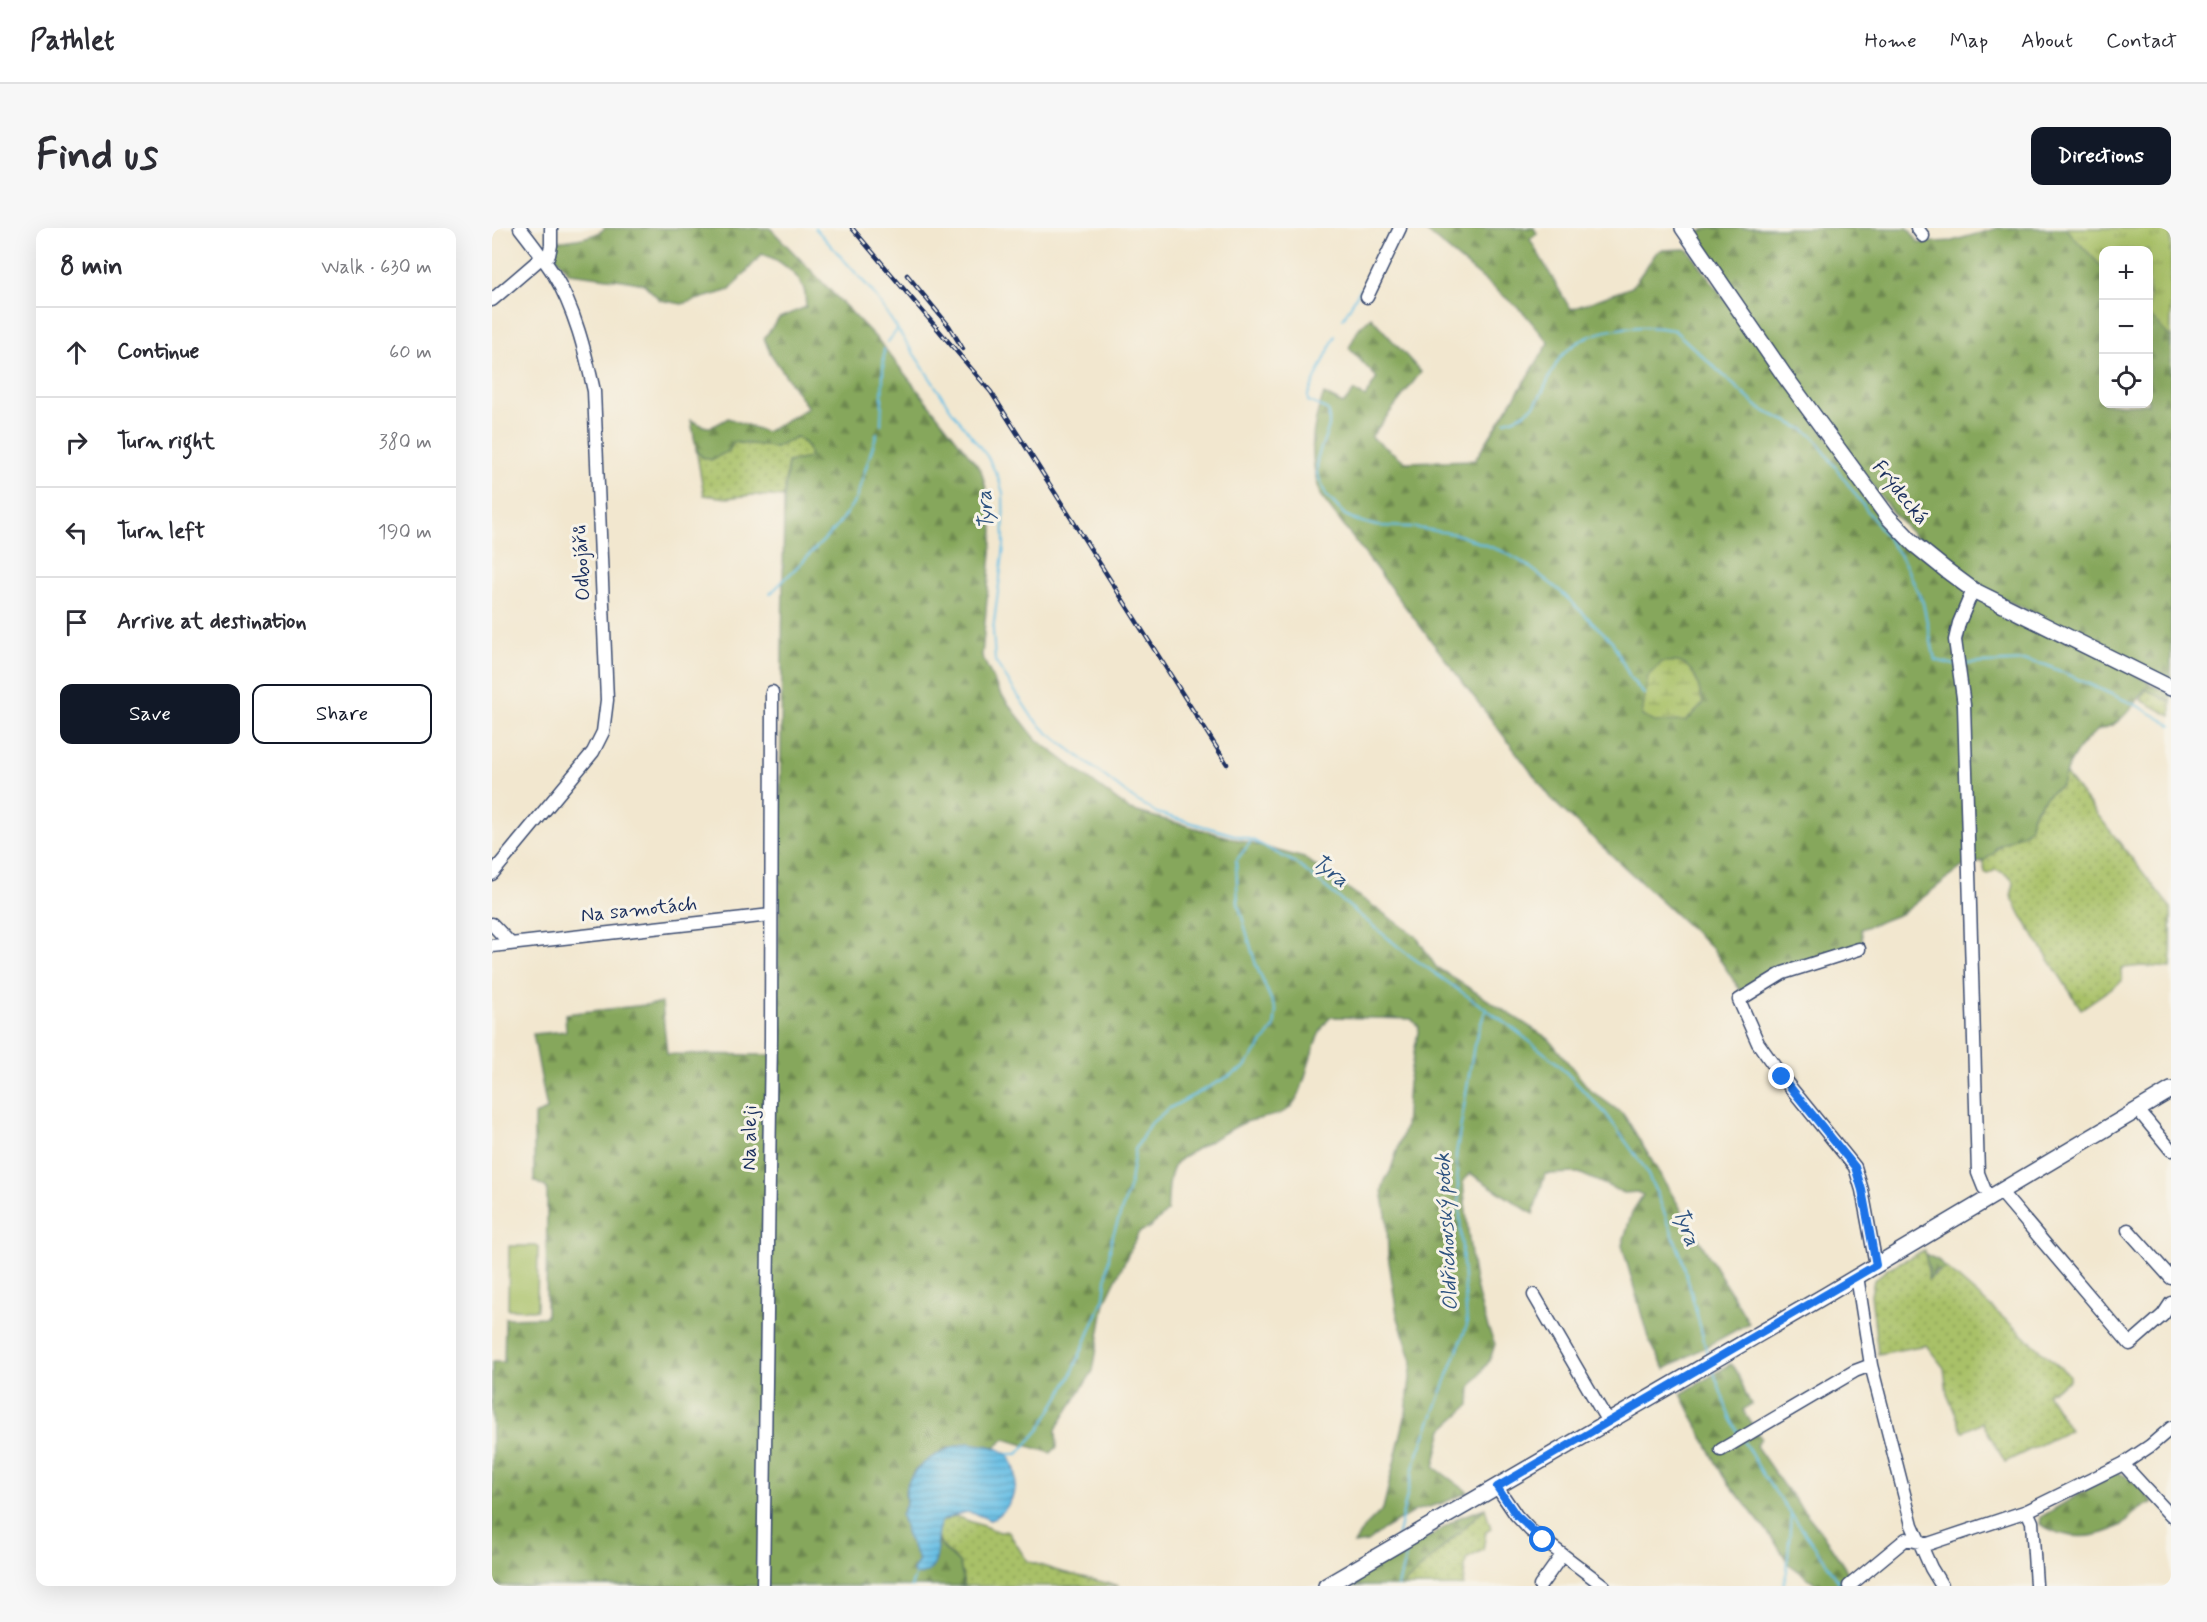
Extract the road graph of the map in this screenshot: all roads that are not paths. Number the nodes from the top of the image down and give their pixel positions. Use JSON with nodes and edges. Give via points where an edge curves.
{"nodes":[{"id":1,"x":520,"y":228,"type":"edge"},
{"id":2,"x":551,"y":228,"type":"edge"},
{"id":3,"x":1400,"y":228,"type":"edge"},
{"id":4,"x":1683,"y":228,"type":"edge"},
{"id":5,"x":541,"y":258,"type":"junction"},
{"id":6,"x":1367,"y":297,"type":"dead end"},
{"id":7,"x":492,"y":300,"type":"edge"},
{"id":8,"x":1973,"y":590,"type":"junction"},
{"id":9,"x":2171,"y":688,"type":"edge"},
{"id":10,"x":772,"y":692,"type":"dead end"},
{"id":11,"x":492,"y":874,"type":"edge"},
{"id":12,"x":771,"y":915,"type":"junction"},
{"id":13,"x":492,"y":924,"type":"edge"},
{"id":14,"x":511,"y":944,"type":"junction"},
{"id":15,"x":492,"y":946,"type":"edge"},
{"id":16,"x":1859,"y":949,"type":"dead end"},
{"id":17,"x":2171,"y":1090,"type":"edge"},
{"id":18,"x":2138,"y":1110,"type":"junction"},
{"id":19,"x":2171,"y":1150,"type":"edge"},
{"id":20,"x":1984,"y":1188,"type":"dead end"},
{"id":21,"x":2000,"y":1191,"type":"junction"},
{"id":22,"x":2128,"y":1230,"type":"dead end"},
{"id":23,"x":1876,"y":1265,"type":"junction"},
{"id":24,"x":1857,"y":1276,"type":"junction"},
{"id":25,"x":2171,"y":1278,"type":"edge"},
{"id":26,"x":1534,"y":1295,"type":"dead end"},
{"id":27,"x":2171,"y":1303,"type":"edge"},
{"id":28,"x":1870,"y":1365,"type":"junction"},
{"id":29,"x":1608,"y":1422,"type":"junction"},
{"id":30,"x":2171,"y":1428,"type":"edge"},
{"id":31,"x":1721,"y":1450,"type":"dead end"},
{"id":32,"x":2123,"y":1464,"type":"junction"},
{"id":33,"x":1497,"y":1487,"type":"junction"},
{"id":34,"x":2027,"y":1511,"type":"junction"},
{"id":35,"x":2171,"y":1516,"type":"edge"},
{"id":36,"x":1918,"y":1541,"type":"junction"},
{"id":37,"x":1562,"y":1555,"type":"junction"},
{"id":38,"x":1850,"y":1585,"type":"edge"},
{"id":39,"x":2036,"y":1585,"type":"edge"},
{"id":40,"x":763,"y":1586,"type":"edge"},
{"id":41,"x":1326,"y":1586,"type":"edge"},
{"id":42,"x":1540,"y":1586,"type":"edge"},
{"id":43,"x":1604,"y":1586,"type":"edge"},
{"id":44,"x":1942,"y":1586,"type":"edge"}],
"edges":[{"from":1,"to":5,"type":"street","name":"Odbojářů"},
{"from":2,"to":5,"type":"street","via":[[549,255]]},
{"from":3,"to":6,"type":"street"},
{"from":4,"to":8,"type":"main road","name":"Frýdecká","via":[[1888,517],[1915,545]]},
{"from":5,"to":7,"type":"street"},
{"from":5,"to":11,"type":"street","name":"Odbojářů","via":[[568,304],[584,347],[594,392],[607,700],[603,732],[593,752]]},
{"from":8,"to":9,"type":"main road","name":"Frýdecká"},
{"from":8,"to":20,"type":"street","via":[[1955,640],[1964,705],[1978,1173]]},
{"from":10,"to":12,"type":"street","name":"Na aleji"},
{"from":12,"to":14,"type":"street","name":"Na samotách"},
{"from":12,"to":40,"type":"street","name":"Na aleji"},
{"from":13,"to":14,"type":"street"},
{"from":14,"to":15,"type":"street","name":"Na samotách"},
{"from":16,"to":23,"type":"street","via":[[1783,973],[1739,1000],[1758,1043],[1855,1167]]},
{"from":17,"to":18,"type":"main road"},
{"from":18,"to":19,"type":"street"},
{"from":18,"to":21,"type":"main road"},
{"from":21,"to":23,"type":"main road"},
{"from":21,"to":27,"type":"street","via":[[2130,1344]]},
{"from":22,"to":25,"type":"street"},
{"from":23,"to":24,"type":"main road"},
{"from":24,"to":28,"type":"street"},
{"from":24,"to":29,"type":"main road"},
{"from":26,"to":29,"type":"street"},
{"from":28,"to":31,"type":"street"},
{"from":28,"to":36,"type":"street"},
{"from":29,"to":33,"type":"main road"},
{"from":30,"to":32,"type":"street"},
{"from":32,"to":34,"type":"street"},
{"from":32,"to":35,"type":"street"},
{"from":33,"to":37,"type":"street","via":[[1516,1515]]},
{"from":33,"to":41,"type":"main road"},
{"from":34,"to":36,"type":"street","via":[[1928,1544]]},
{"from":34,"to":39,"type":"street","via":[[2032,1522]]},
{"from":36,"to":38,"type":"street","via":[[1906,1539]]},
{"from":36,"to":44,"type":"street"},
{"from":37,"to":42,"type":"street"},
{"from":37,"to":43,"type":"street"}]}
